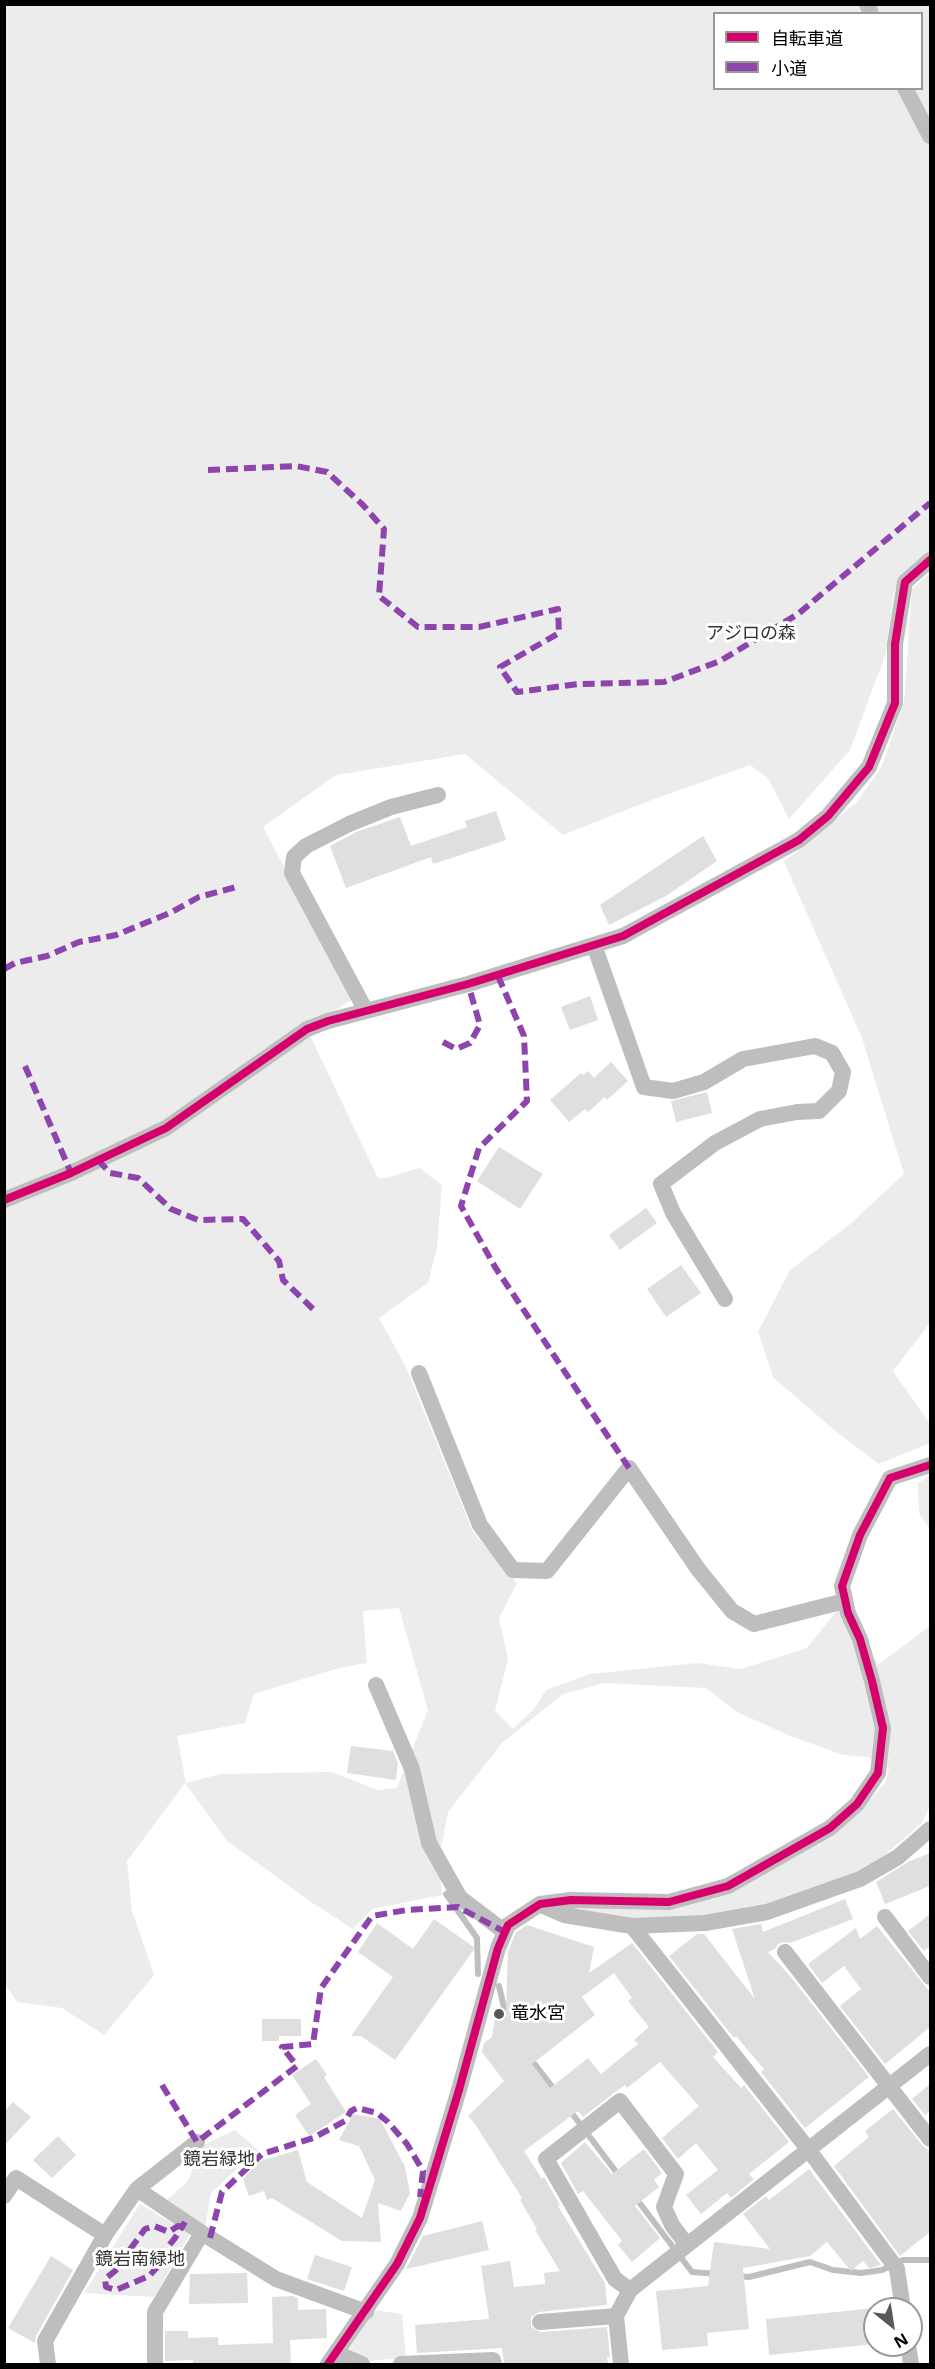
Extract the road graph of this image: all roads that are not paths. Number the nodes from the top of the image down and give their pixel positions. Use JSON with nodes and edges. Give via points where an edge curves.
{"nodes":[{"id":1,"x":906,"y":90,"type":"edge"},
{"id":2,"x":930,"y":136,"type":"edge"},
{"id":3,"x":930,"y":560,"type":"edge"},
{"id":4,"x":438,"y":795,"type":"dead end"},
{"id":5,"x":594,"y":945,"type":"junction"},
{"id":6,"x":366,"y":1011,"type":"junction"},
{"id":7,"x":4,"y":1200,"type":"edge"},
{"id":8,"x":725,"y":1299,"type":"dead end"},
{"id":9,"x":419,"y":1373,"type":"dead end"},
{"id":10,"x":930,"y":1465,"type":"edge"},
{"id":11,"x":845,"y":1601,"type":"junction"},
{"id":12,"x":376,"y":1685,"type":"dead end"},
{"id":13,"x":930,"y":1829,"type":"edge"},
{"id":14,"x":540,"y":1904,"type":"junction"},
{"id":15,"x":885,"y":1917,"type":"dead end"},
{"id":16,"x":632,"y":1926,"type":"junction"},
{"id":17,"x":505,"y":1932,"type":"junction"},
{"id":18,"x":785,"y":1952,"type":"dead end"},
{"id":19,"x":930,"y":1977,"type":"edge"},
{"id":20,"x":930,"y":2054,"type":"edge"},
{"id":21,"x":890,"y":2086,"type":"junction"},
{"id":22,"x":930,"y":2139,"type":"edge"},
{"id":23,"x":197,"y":2142,"type":"dead end"},
{"id":24,"x":808,"y":2149,"type":"junction"},
{"id":25,"x":136,"y":2189,"type":"junction"},
{"id":26,"x":4,"y":2196,"type":"edge"},
{"id":27,"x":202,"y":2233,"type":"junction"},
{"id":28,"x":105,"y":2235,"type":"junction"},
{"id":29,"x":687,"y":2245,"type":"junction"},
{"id":30,"x":630,"y":2290,"type":"junction"},
{"id":31,"x":901,"y":2297,"type":"edge"},
{"id":32,"x":366,"y":2312,"type":"junction"},
{"id":33,"x":616,"y":2316,"type":"junction"},
{"id":34,"x":540,"y":2322,"type":"dead end"},
{"id":35,"x":333,"y":2359,"type":"edge"},
{"id":36,"x":48,"y":2364,"type":"edge"},
{"id":37,"x":155,"y":2364,"type":"edge"},
{"id":38,"x":362,"y":2364,"type":"edge"},
{"id":39,"x":401,"y":2364,"type":"edge"},
{"id":40,"x":494,"y":2364,"type":"edge"},
{"id":41,"x":621,"y":2364,"type":"edge"}],
"edges":[{"from":1,"to":2,"type":"street"},
{"from":3,"to":5,"type":"street","via":[[905,582],[895,644],[895,703],[869,767],[828,816],[799,840],[623,936]]},
{"from":4,"to":6,"type":"street","via":[[391,807],[349,824],[306,846],[294,857],[292,873]]},
{"from":5,"to":6,"type":"street"},
{"from":5,"to":8,"type":"street","via":[[644,1087],[673,1091],[704,1082],[743,1059],[815,1046],[832,1053],[843,1071],[839,1091],[819,1111],[760,1119],[715,1143],[661,1184],[673,1214]]},
{"from":6,"to":7,"type":"street","via":[[307,1029],[166,1128]]},
{"from":9,"to":11,"type":"street","via":[[480,1525],[513,1570],[547,1571],[629,1468],[698,1569],[732,1611],[754,1624]]},
{"from":10,"to":11,"type":"street","via":[[890,1478],[860,1535],[842,1586]]},
{"from":11,"to":14,"type":"street","via":[[860,1639],[883,1728],[878,1773],[857,1804],[830,1828],[728,1886],[669,1902],[571,1900]]},
{"from":12,"to":17,"type":"street","via":[[412,1769],[429,1843],[460,1899]]},
{"from":13,"to":16,"type":"street","via":[[898,1857],[860,1879],[767,1912],[705,1923]]},
{"from":14,"to":16,"type":"street","via":[[564,1915]]},
{"from":14,"to":17,"type":"street","via":[[508,1925]]},
{"from":15,"to":19,"type":"street"},
{"from":16,"to":24,"type":"street"},
{"from":17,"to":32,"type":"street","via":[[420,2218]]},
{"from":18,"to":21,"type":"street"},
{"from":20,"to":21,"type":"street"},
{"from":21,"to":22,"type":"street"},
{"from":21,"to":24,"type":"street"},
{"from":23,"to":25,"type":"street"},
{"from":24,"to":29,"type":"street"},
{"from":24,"to":31,"type":"street","via":[[894,2264]]},
{"from":25,"to":27,"type":"street"},
{"from":25,"to":28,"type":"street"},
{"from":26,"to":28,"type":"street","via":[[16,2178]]},
{"from":27,"to":32,"type":"street","via":[[276,2279]]},
{"from":27,"to":37,"type":"street","via":[[155,2312]]},
{"from":28,"to":36,"type":"street","via":[[45,2342]]},
{"from":29,"to":30,"type":"street"},
{"from":29,"to":30,"type":"street","via":[[664,2207],[676,2174],[620,2101],[546,2159],[615,2279]]},
{"from":30,"to":33,"type":"street"},
{"from":32,"to":35,"type":"street"},
{"from":33,"to":34,"type":"street"},
{"from":33,"to":41,"type":"street"},
{"from":35,"to":38,"type":"street"},
{"from":39,"to":40,"type":"street","via":[[493,2360]]}]}
